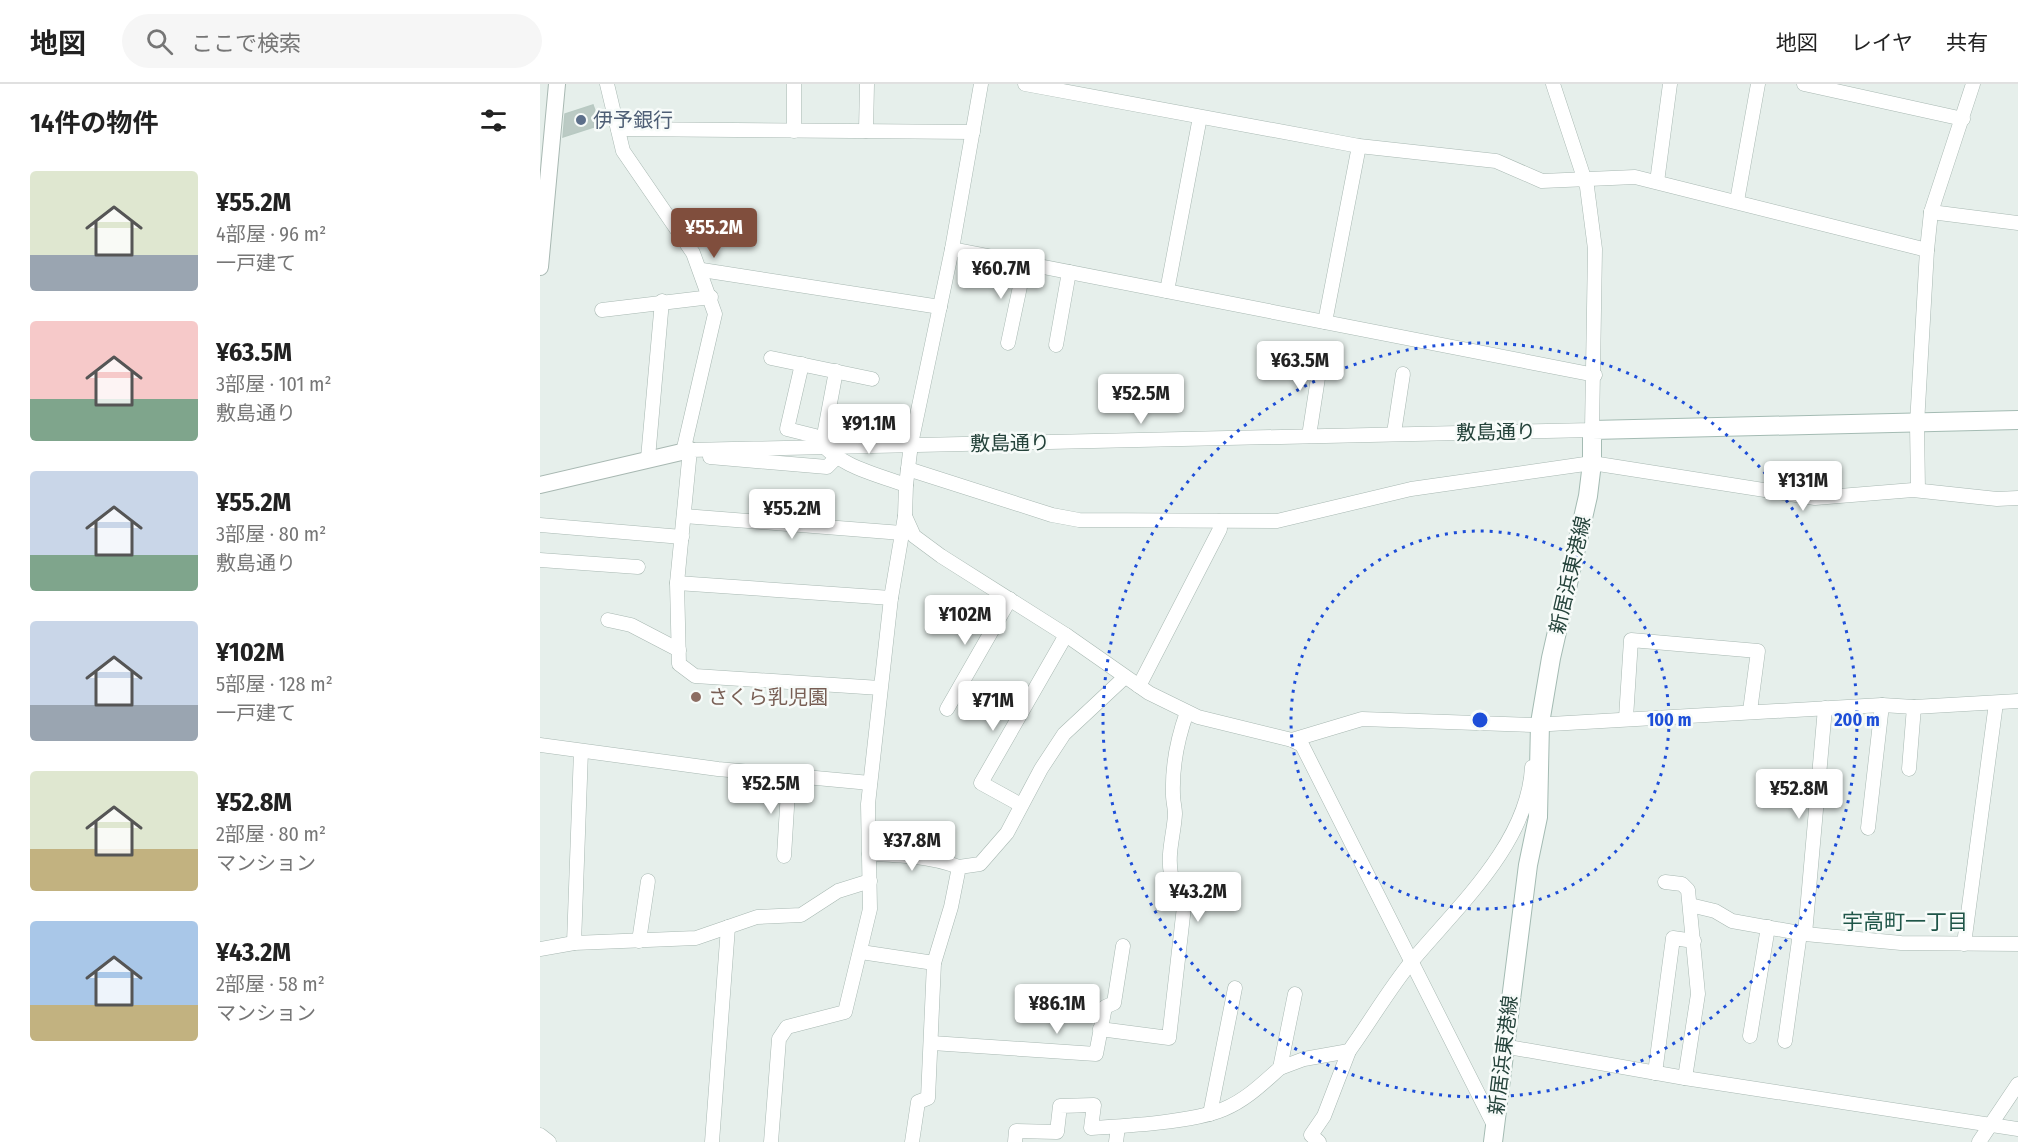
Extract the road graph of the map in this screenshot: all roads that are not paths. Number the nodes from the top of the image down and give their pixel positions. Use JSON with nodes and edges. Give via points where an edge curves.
{"nodes":[{"id":1,"x":557,"y":84,"type":"edge"},
{"id":2,"x":607,"y":84,"type":"edge"},
{"id":3,"x":794,"y":84,"type":"edge"},
{"id":4,"x":867,"y":84,"type":"edge"},
{"id":5,"x":981,"y":84,"type":"edge"},
{"id":6,"x":1025,"y":84,"type":"edge"},
{"id":7,"x":1553,"y":84,"type":"edge"},
{"id":8,"x":1670,"y":84,"type":"edge"},
{"id":9,"x":1758,"y":84,"type":"edge"},
{"id":10,"x":1804,"y":84,"type":"edge"},
{"id":11,"x":1973,"y":84,"type":"edge"},
{"id":12,"x":1200,"y":117,"type":"junction"},
{"id":13,"x":1963,"y":119,"type":"junction"},
{"id":14,"x":618,"y":129,"type":"junction"},
{"id":15,"x":794,"y":131,"type":"junction"},
{"id":16,"x":866,"y":131,"type":"junction"},
{"id":17,"x":973,"y":132,"type":"junction"},
{"id":18,"x":1359,"y":146,"type":"junction"},
{"id":19,"x":1584,"y":178,"type":"junction"},
{"id":20,"x":1657,"y":182,"type":"junction"},
{"id":21,"x":1737,"y":201,"type":"junction"},
{"id":22,"x":1931,"y":212,"type":"junction"},
{"id":23,"x":2018,"y":223,"type":"edge"},
{"id":24,"x":952,"y":249,"type":"junction"},
{"id":25,"x":1927,"y":250,"type":"junction"},
{"id":26,"x":1025,"y":263,"type":"junction"},
{"id":27,"x":540,"y":267,"type":"edge"},
{"id":28,"x":702,"y":270,"type":"junction"},
{"id":29,"x":1069,"y":272,"type":"junction"},
{"id":30,"x":1167,"y":291,"type":"junction"},
{"id":31,"x":711,"y":297,"type":"junction"},
{"id":32,"x":662,"y":301,"type":"junction"},
{"id":33,"x":940,"y":306,"type":"junction"},
{"id":34,"x":602,"y":310,"type":"dead end"},
{"id":35,"x":1325,"y":322,"type":"junction"},
{"id":36,"x":1008,"y":343,"type":"dead end"},
{"id":37,"x":1056,"y":345,"type":"dead end"},
{"id":38,"x":1322,"y":352,"type":"dead end"},
{"id":39,"x":771,"y":358,"type":"dead end"},
{"id":40,"x":802,"y":364,"type":"junction"},
{"id":41,"x":836,"y":371,"type":"junction"},
{"id":42,"x":1403,"y":374,"type":"dead end"},
{"id":43,"x":1595,"y":375,"type":"junction"},
{"id":44,"x":872,"y":379,"type":"dead end"},
{"id":45,"x":2018,"y":420,"type":"edge"},
{"id":46,"x":1917,"y":424,"type":"junction"},
{"id":47,"x":1592,"y":430,"type":"junction"},
{"id":48,"x":1394,"y":433,"type":"junction"},
{"id":49,"x":1310,"y":436,"type":"junction"},
{"id":50,"x":911,"y":444,"type":"junction"},
{"id":51,"x":822,"y":446,"type":"junction"},
{"id":52,"x":688,"y":452,"type":"junction"},
{"id":53,"x":837,"y":456,"type":"junction"},
{"id":54,"x":648,"y":458,"type":"junction"},
{"id":55,"x":1592,"y":463,"type":"junction"},
{"id":56,"x":908,"y":469,"type":"junction"},
{"id":57,"x":540,"y":485,"type":"edge"},
{"id":58,"x":906,"y":485,"type":"junction"},
{"id":59,"x":1918,"y":490,"type":"junction"},
{"id":60,"x":2018,"y":498,"type":"edge"},
{"id":61,"x":684,"y":516,"type":"junction"},
{"id":62,"x":905,"y":516,"type":"junction"},
{"id":63,"x":1219,"y":521,"type":"junction"},
{"id":64,"x":540,"y":525,"type":"edge"},
{"id":65,"x":902,"y":533,"type":"junction"},
{"id":66,"x":682,"y":537,"type":"junction"},
{"id":67,"x":540,"y":561,"type":"edge"},
{"id":68,"x":638,"y":567,"type":"dead end"},
{"id":69,"x":677,"y":583,"type":"junction"},
{"id":70,"x":891,"y":598,"type":"junction"},
{"id":71,"x":1010,"y":599,"type":"junction"},
{"id":72,"x":608,"y":620,"type":"dead end"},
{"id":73,"x":1066,"y":635,"type":"junction"},
{"id":74,"x":679,"y":650,"type":"junction"},
{"id":75,"x":1125,"y":677,"type":"junction"},
{"id":76,"x":1139,"y":686,"type":"junction"},
{"id":77,"x":880,"y":688,"type":"junction"},
{"id":78,"x":2018,"y":701,"type":"edge"},
{"id":79,"x":1996,"y":703,"type":"junction"},
{"id":80,"x":1882,"y":705,"type":"junction"},
{"id":81,"x":1914,"y":707,"type":"junction"},
{"id":82,"x":1825,"y":708,"type":"junction"},
{"id":83,"x":947,"y":710,"type":"dead end"},
{"id":84,"x":1750,"y":711,"type":"junction"},
{"id":85,"x":1188,"y":712,"type":"junction"},
{"id":86,"x":1626,"y":718,"type":"junction"},
{"id":87,"x":1536,"y":724,"type":"junction"},
{"id":88,"x":1292,"y":740,"type":"junction"},
{"id":89,"x":540,"y":745,"type":"edge"},
{"id":90,"x":581,"y":751,"type":"junction"},
{"id":91,"x":1909,"y":769,"type":"dead end"},
{"id":92,"x":789,"y":776,"type":"junction"},
{"id":93,"x":870,"y":783,"type":"junction"},
{"id":94,"x":1022,"y":805,"type":"junction"},
{"id":95,"x":1868,"y":828,"type":"dead end"},
{"id":96,"x":869,"y":854,"type":"junction"},
{"id":97,"x":784,"y":856,"type":"dead end"},
{"id":98,"x":959,"y":867,"type":"junction"},
{"id":99,"x":648,"y":881,"type":"dead end"},
{"id":100,"x":870,"y":881,"type":"junction"},
{"id":101,"x":1665,"y":882,"type":"dead end"},
{"id":102,"x":1690,"y":905,"type":"junction"},
{"id":103,"x":728,"y":927,"type":"junction"},
{"id":104,"x":1768,"y":927,"type":"junction"},
{"id":105,"x":1803,"y":934,"type":"junction"},
{"id":106,"x":639,"y":941,"type":"junction"},
{"id":107,"x":1694,"y":941,"type":"junction"},
{"id":108,"x":574,"y":943,"type":"junction"},
{"id":109,"x":1964,"y":944,"type":"junction"},
{"id":110,"x":2018,"y":944,"type":"edge"},
{"id":111,"x":1123,"y":946,"type":"dead end"},
{"id":112,"x":540,"y":949,"type":"edge"},
{"id":113,"x":861,"y":952,"type":"junction"},
{"id":114,"x":1411,"y":962,"type":"junction"},
{"id":115,"x":934,"y":963,"type":"junction"},
{"id":116,"x":1234,"y":988,"type":"dead end"},
{"id":117,"x":1295,"y":994,"type":"dead end"},
{"id":118,"x":1100,"y":1029,"type":"junction"},
{"id":119,"x":1750,"y":1036,"type":"dead end"},
{"id":120,"x":1785,"y":1041,"type":"dead end"},
{"id":121,"x":932,"y":1043,"type":"junction"},
{"id":122,"x":1503,"y":1046,"type":"junction"},
{"id":123,"x":1349,"y":1051,"type":"junction"},
{"id":124,"x":1280,"y":1068,"type":"junction"},
{"id":125,"x":1655,"y":1073,"type":"junction"},
{"id":126,"x":1685,"y":1078,"type":"junction"},
{"id":127,"x":2018,"y":1084,"type":"edge"},
{"id":128,"x":1210,"y":1114,"type":"junction"},
{"id":129,"x":1989,"y":1124,"type":"junction"},
{"id":130,"x":1118,"y":1126,"type":"junction"},
{"id":131,"x":2018,"y":1129,"type":"edge"},
{"id":132,"x":1493,"y":1133,"type":"edge"},
{"id":133,"x":540,"y":1135,"type":"edge"},
{"id":134,"x":1311,"y":1140,"type":"edge"},
{"id":135,"x":549,"y":1142,"type":"edge"},
{"id":136,"x":712,"y":1142,"type":"edge"},
{"id":137,"x":771,"y":1142,"type":"edge"},
{"id":138,"x":912,"y":1142,"type":"edge"},
{"id":139,"x":1015,"y":1142,"type":"edge"},
{"id":140,"x":1116,"y":1142,"type":"edge"},
{"id":141,"x":1979,"y":1142,"type":"edge"}],
"edges":[{"from":1,"to":27,"type":"street"},
{"from":2,"to":14,"type":"street"},
{"from":3,"to":15,"type":"street"},
{"from":4,"to":16,"type":"street"},
{"from":5,"to":17,"type":"street"},
{"from":6,"to":12,"type":"street"},
{"from":7,"to":19,"type":"street"},
{"from":8,"to":20,"type":"street"},
{"from":9,"to":21,"type":"street"},
{"from":10,"to":13,"type":"street"},
{"from":11,"to":13,"type":"street"},
{"from":12,"to":18,"type":"street"},
{"from":12,"to":30,"type":"street"},
{"from":13,"to":22,"type":"street"},
{"from":14,"to":15,"type":"street"},
{"from":14,"to":28,"type":"street","via":[[623,151],[657,195]]},
{"from":15,"to":16,"type":"street"},
{"from":16,"to":17,"type":"street"},
{"from":17,"to":24,"type":"street"},
{"from":18,"to":19,"type":"street","via":[[1496,161],[1542,182]]},
{"from":18,"to":35,"type":"street"},
{"from":19,"to":20,"type":"street","via":[[1635,177]]},
{"from":19,"to":43,"type":"street","via":[[1595,249]]},
{"from":20,"to":21,"type":"street"},
{"from":21,"to":25,"type":"street"},
{"from":22,"to":23,"type":"street"},
{"from":22,"to":25,"type":"street"},
{"from":24,"to":26,"type":"street"},
{"from":24,"to":33,"type":"street"},
{"from":25,"to":46,"type":"street"},
{"from":26,"to":29,"type":"street"},
{"from":26,"to":36,"type":"street"},
{"from":28,"to":31,"type":"street"},
{"from":28,"to":33,"type":"street"},
{"from":29,"to":30,"type":"street"},
{"from":29,"to":37,"type":"street"},
{"from":30,"to":35,"type":"street"},
{"from":31,"to":32,"type":"street"},
{"from":31,"to":52,"type":"street","via":[[715,314]]},
{"from":32,"to":34,"type":"street"},
{"from":32,"to":54,"type":"street"},
{"from":33,"to":50,"type":"street"},
{"from":35,"to":43,"type":"street"},
{"from":38,"to":49,"type":"street"},
{"from":39,"to":40,"type":"street"},
{"from":40,"to":41,"type":"street"},
{"from":40,"to":51,"type":"street","via":[[787,429],[815,436]]},
{"from":41,"to":44,"type":"street"},
{"from":41,"to":51,"type":"street"},
{"from":42,"to":48,"type":"street"},
{"from":43,"to":47,"type":"street"},
{"from":45,"to":46,"type":"main road"},
{"from":46,"to":47,"type":"main road"},
{"from":46,"to":59,"type":"street"},
{"from":47,"to":48,"type":"street","name":"敷島通り"},
{"from":47,"to":55,"type":"main road","name":"新居浜東港線"},
{"from":48,"to":49,"type":"street","name":"敷島通り"},
{"from":49,"to":50,"type":"street","name":"敷島通り"},
{"from":50,"to":51,"type":"street","name":"敷島通り"},
{"from":50,"to":56,"type":"street"},
{"from":51,"to":52,"type":"street","name":"敷島通り"},
{"from":51,"to":53,"type":"street"},
{"from":52,"to":53,"type":"street","via":[[827,467]]},
{"from":52,"to":54,"type":"street","name":"敷島通り"},
{"from":52,"to":61,"type":"street"},
{"from":53,"to":58,"type":"street","via":[[849,465]]},
{"from":54,"to":57,"type":"street","name":"敷島通り"},
{"from":55,"to":59,"type":"street","via":[[1815,498]]},
{"from":55,"to":63,"type":"street","via":[[1411,489],[1277,521]]},
{"from":55,"to":87,"type":"main road","name":"新居浜東港線"},
{"from":56,"to":58,"type":"street"},
{"from":56,"to":63,"type":"street","via":[[1079,520]]},
{"from":58,"to":62,"type":"street"},
{"from":59,"to":60,"type":"street"},
{"from":61,"to":65,"type":"street"},
{"from":61,"to":66,"type":"street"},
{"from":62,"to":65,"type":"street"},
{"from":62,"to":71,"type":"street","via":[[914,536]]},
{"from":63,"to":76,"type":"street","via":[[1220,529]]},
{"from":64,"to":66,"type":"street"},
{"from":65,"to":70,"type":"street"},
{"from":66,"to":69,"type":"street"},
{"from":67,"to":68,"type":"street"},
{"from":69,"to":70,"type":"street"},
{"from":69,"to":74,"type":"street"},
{"from":70,"to":77,"type":"street"},
{"from":71,"to":73,"type":"street"},
{"from":71,"to":83,"type":"street"},
{"from":72,"to":74,"type":"street","via":[[631,625]]},
{"from":73,"to":75,"type":"street"},
{"from":73,"to":94,"type":"street","via":[[981,783]]},
{"from":74,"to":77,"type":"street","via":[[679,664],[695,676]]},
{"from":75,"to":76,"type":"street"},
{"from":75,"to":94,"type":"street","via":[[1064,735]]},
{"from":76,"to":85,"type":"street"},
{"from":77,"to":93,"type":"street"},
{"from":78,"to":79,"type":"street"},
{"from":79,"to":81,"type":"street"},
{"from":79,"to":109,"type":"street"},
{"from":80,"to":81,"type":"street"},
{"from":80,"to":82,"type":"street"},
{"from":80,"to":95,"type":"street"},
{"from":81,"to":91,"type":"street"},
{"from":82,"to":84,"type":"street"},
{"from":82,"to":105,"type":"street"},
{"from":84,"to":86,"type":"street"},
{"from":84,"to":86,"type":"street","via":[[1758,651],[1631,640]]},
{"from":85,"to":88,"type":"street"},
{"from":85,"to":118,"type":"street","via":[[1178,748],[1175,814],[1169,843],[1173,880],[1182,887],[1185,898],[1169,1038]]},
{"from":86,"to":87,"type":"street"},
{"from":87,"to":88,"type":"street","via":[[1362,719]]},
{"from":87,"to":114,"type":"street","via":[[1531,780],[1517,828],[1446,926]]},
{"from":87,"to":122,"type":"main road","name":"新居浜東港線","via":[[1538,817]]},
{"from":88,"to":114,"type":"street","via":[[1302,745]]},
{"from":89,"to":90,"type":"street"},
{"from":90,"to":92,"type":"street"},
{"from":90,"to":108,"type":"street"},
{"from":92,"to":93,"type":"street"},
{"from":92,"to":97,"type":"street"},
{"from":93,"to":96,"type":"street"},
{"from":94,"to":98,"type":"street","via":[[1007,833],[980,864]]},
{"from":96,"to":98,"type":"street","via":[[920,856]]},
{"from":96,"to":100,"type":"street"},
{"from":98,"to":115,"type":"street"},
{"from":99,"to":106,"type":"street"},
{"from":100,"to":103,"type":"street","via":[[838,891],[801,915],[757,917]]},
{"from":100,"to":113,"type":"street","via":[[870,909]]},
{"from":101,"to":102,"type":"street","via":[[1682,884],[1688,890]]},
{"from":102,"to":104,"type":"street","via":[[1715,911],[1732,921]]},
{"from":102,"to":107,"type":"street"},
{"from":103,"to":106,"type":"street","via":[[696,938]]},
{"from":103,"to":136,"type":"street"},
{"from":104,"to":105,"type":"street"},
{"from":104,"to":119,"type":"street"},
{"from":105,"to":109,"type":"street"},
{"from":105,"to":120,"type":"street"},
{"from":106,"to":108,"type":"street"},
{"from":107,"to":125,"type":"street","via":[[1673,938]]},
{"from":107,"to":126,"type":"street","via":[[1698,994]]},
{"from":108,"to":112,"type":"street"},
{"from":109,"to":110,"type":"street"},
{"from":111,"to":118,"type":"street","via":[[1114,1003],[1105,1007]]},
{"from":113,"to":115,"type":"street"},
{"from":113,"to":137,"type":"street","via":[[845,1012],[787,1027],[779,1039]]},
{"from":114,"to":123,"type":"street"},
{"from":114,"to":132,"type":"street"},
{"from":115,"to":121,"type":"street"},
{"from":116,"to":128,"type":"street"},
{"from":117,"to":124,"type":"street"},
{"from":118,"to":121,"type":"street","via":[[1096,1054]]},
{"from":121,"to":138,"type":"street","via":[[928,1098],[918,1102]]},
{"from":122,"to":125,"type":"street"},
{"from":122,"to":132,"type":"main road","name":"新居浜東港線"},
{"from":123,"to":124,"type":"street","via":[[1322,1054]]},
{"from":123,"to":134,"type":"street"},
{"from":124,"to":128,"type":"street","via":[[1250,1094]]},
{"from":125,"to":126,"type":"street"},
{"from":126,"to":129,"type":"street"},
{"from":127,"to":129,"type":"street"},
{"from":128,"to":130,"type":"street"},
{"from":129,"to":131,"type":"street"},
{"from":129,"to":141,"type":"street"},
{"from":130,"to":139,"type":"street","via":[[1091,1128],[1094,1105],[1060,1106],[1057,1132],[1016,1131]]},
{"from":130,"to":140,"type":"street"},
{"from":133,"to":135,"type":"street"}]}
